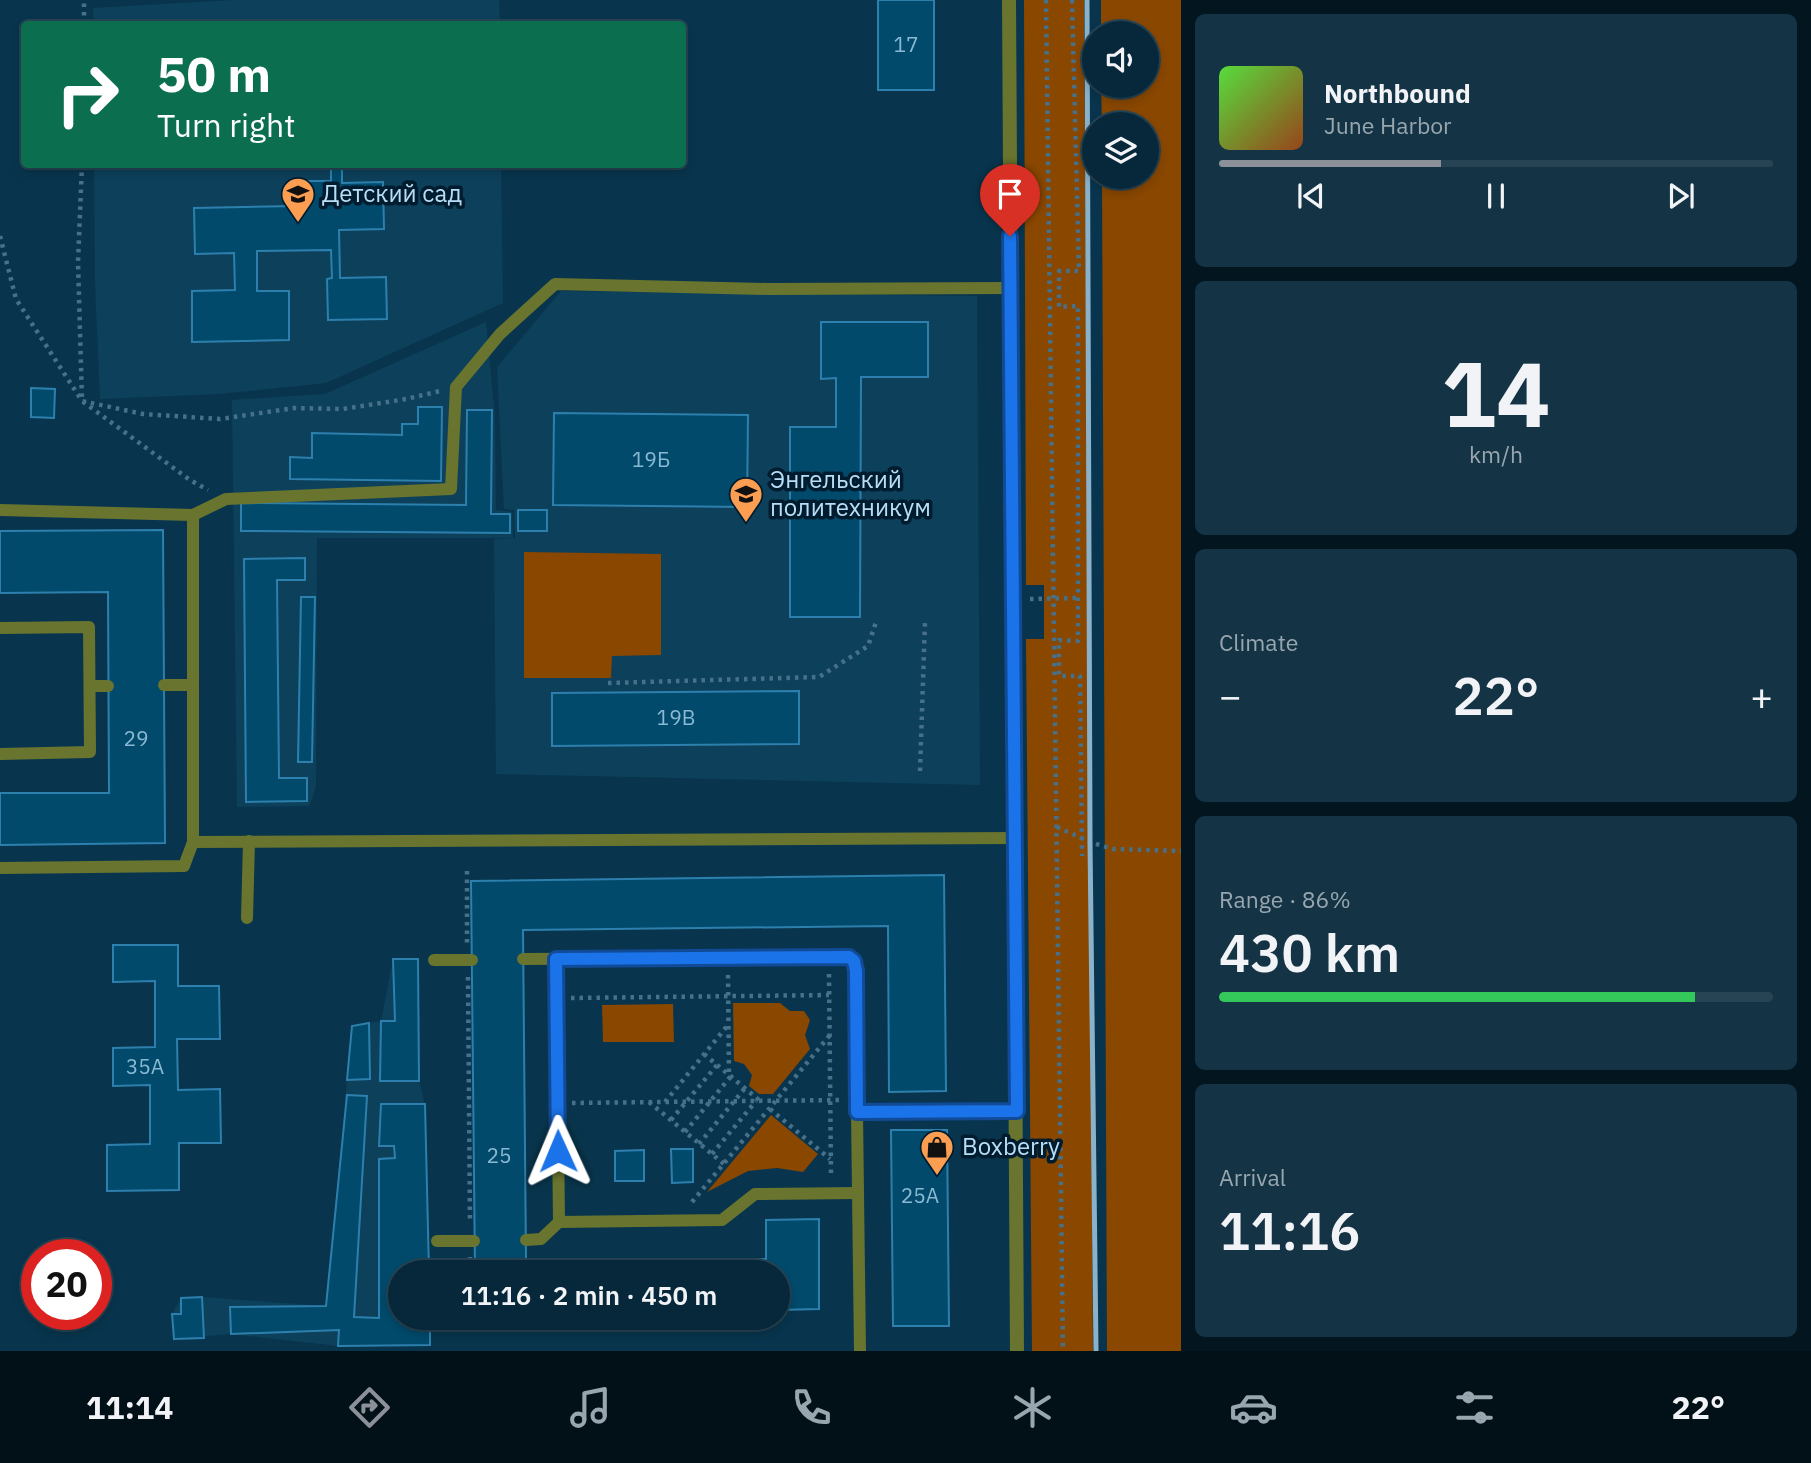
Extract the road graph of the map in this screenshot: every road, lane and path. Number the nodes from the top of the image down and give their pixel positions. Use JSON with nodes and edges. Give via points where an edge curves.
{"nodes":[{"id":1,"x":84,"y":0,"type":"edge"},
{"id":2,"x":1009,"y":0,"type":"edge"},
{"id":3,"x":1046,"y":0,"type":"edge"},
{"id":4,"x":1072,"y":0,"type":"edge"},
{"id":5,"x":84,"y":21,"type":"edge"},
{"id":6,"x":82,"y":168,"type":"edge"},
{"id":7,"x":0,"y":236,"type":"edge"},
{"id":8,"x":1010,"y":288,"type":"junction"},
{"id":9,"x":456,"y":387,"type":"junction"},
{"id":10,"x":82,"y":401,"type":"junction"},
{"id":11,"x":226,"y":499,"type":"junction"},
{"id":12,"x":0,"y":510,"type":"edge"},
{"id":13,"x":193,"y":515,"type":"junction"},
{"id":14,"x":1054,"y":598,"type":"junction"},
{"id":15,"x":1078,"y":598,"type":"junction"},
{"id":16,"x":876,"y":622,"type":"dead end"},
{"id":17,"x":925,"y":622,"type":"dead end"},
{"id":18,"x":0,"y":628,"type":"edge"},
{"id":19,"x":608,"y":683,"type":"dead end"},
{"id":20,"x":164,"y":685,"type":"dead end"},
{"id":21,"x":193,"y":685,"type":"junction"},
{"id":22,"x":90,"y":686,"type":"junction"},
{"id":23,"x":108,"y":686,"type":"dead end"},
{"id":24,"x":0,"y":754,"type":"edge"},
{"id":25,"x":920,"y":771,"type":"dead end"},
{"id":26,"x":1057,"y":827,"type":"junction"},
{"id":27,"x":1016,"y":838,"type":"junction"},
{"id":28,"x":1082,"y":839,"type":"junction"},
{"id":29,"x":249,"y":841,"type":"junction"},
{"id":30,"x":193,"y":842,"type":"junction"},
{"id":31,"x":1181,"y":851,"type":"edge"},
{"id":32,"x":1082,"y":856,"type":"dead end"},
{"id":33,"x":0,"y":868,"type":"edge"},
{"id":34,"x":467,"y":871,"type":"dead end"},
{"id":35,"x":247,"y":918,"type":"dead end"},
{"id":36,"x":829,"y":956,"type":"junction"},
{"id":37,"x":728,"y":957,"type":"junction"},
{"id":38,"x":523,"y":959,"type":"dead end"},
{"id":39,"x":556,"y":959,"type":"junction"},
{"id":40,"x":435,"y":960,"type":"dead end"},
{"id":41,"x":470,"y":960,"type":"junction"},
{"id":42,"x":829,"y":995,"type":"junction"},
{"id":43,"x":729,"y":996,"type":"junction"},
{"id":44,"x":557,"y":998,"type":"junction"},
{"id":45,"x":729,"y":1024,"type":"junction"},
{"id":46,"x":830,"y":1035,"type":"junction"},
{"id":47,"x":704,"y":1054,"type":"junction"},
{"id":48,"x":717,"y":1065,"type":"junction"},
{"id":49,"x":730,"y":1076,"type":"junction"},
{"id":50,"x":745,"y":1088,"type":"junction"},
{"id":51,"x":776,"y":1100,"type":"junction"},
{"id":52,"x":830,"y":1100,"type":"junction"},
{"id":53,"x":710,"y":1101,"type":"junction"},
{"id":54,"x":734,"y":1101,"type":"junction"},
{"id":55,"x":758,"y":1101,"type":"junction"},
{"id":56,"x":649,"y":1102,"type":"junction"},
{"id":57,"x":665,"y":1102,"type":"junction"},
{"id":58,"x":686,"y":1102,"type":"junction"},
{"id":59,"x":558,"y":1103,"type":"junction"},
{"id":60,"x":857,"y":1106,"type":"junction"},
{"id":61,"x":769,"y":1108,"type":"junction"},
{"id":62,"x":1017,"y":1111,"type":"junction"},
{"id":63,"x":671,"y":1120,"type":"junction"},
{"id":64,"x":685,"y":1132,"type":"junction"},
{"id":65,"x":699,"y":1144,"type":"junction"},
{"id":66,"x":712,"y":1154,"type":"junction"},
{"id":67,"x":831,"y":1160,"type":"junction"},
{"id":68,"x":724,"y":1164,"type":"junction"},
{"id":69,"x":831,"y":1193,"type":"junction"},
{"id":70,"x":858,"y":1193,"type":"junction"},
{"id":71,"x":676,"y":1221,"type":"junction"},
{"id":72,"x":559,"y":1222,"type":"junction"},
{"id":73,"x":526,"y":1240,"type":"dead end"},
{"id":74,"x":437,"y":1241,"type":"dead end"},
{"id":75,"x":472,"y":1241,"type":"junction"},
{"id":76,"x":471,"y":1260,"type":"edge"},
{"id":77,"x":860,"y":1351,"type":"edge"},
{"id":78,"x":1017,"y":1351,"type":"edge"},
{"id":79,"x":1063,"y":1351,"type":"edge"}],
"edges":[{"from":1,"to":5,"type":"path"},
{"from":2,"to":8,"type":"street"},
{"from":3,"to":14,"type":"path"},
{"from":4,"to":15,"type":"path","via":[[1079,271],[1059,271],[1059,307],[1078,306]]},
{"from":6,"to":10,"type":"path","via":[[78,262]]},
{"from":7,"to":10,"type":"path","via":[[16,299]]},
{"from":8,"to":9,"type":"lane","via":[[555,284],[500,334]]},
{"from":8,"to":27,"type":"street"},
{"from":9,"to":10,"type":"path","via":[[343,409],[295,408],[220,419],[143,414]]},
{"from":9,"to":11,"type":"lane","via":[[451,489]]},
{"from":10,"to":11,"type":"path","via":[[190,480]]},
{"from":11,"to":13,"type":"lane"},
{"from":12,"to":13,"type":"lane"},
{"from":13,"to":21,"type":"lane"},
{"from":14,"to":15,"type":"path"},
{"from":14,"to":26,"type":"path"},
{"from":15,"to":28,"type":"path","via":[[1078,641],[1059,640],[1059,676],[1080,676]]},
{"from":16,"to":19,"type":"path","via":[[868,646],[819,677]]},
{"from":17,"to":25,"type":"path"},
{"from":18,"to":22,"type":"lane","via":[[89,627]]},
{"from":20,"to":21,"type":"lane"},
{"from":21,"to":30,"type":"lane"},
{"from":22,"to":23,"type":"lane"},
{"from":22,"to":24,"type":"lane","via":[[90,752]]},
{"from":26,"to":28,"type":"path"},
{"from":26,"to":79,"type":"path"},
{"from":27,"to":29,"type":"lane"},
{"from":27,"to":62,"type":"street"},
{"from":28,"to":31,"type":"path","via":[[1113,849]]},
{"from":28,"to":32,"type":"path"},
{"from":29,"to":30,"type":"lane"},
{"from":29,"to":35,"type":"lane"},
{"from":30,"to":33,"type":"lane","via":[[184,866]]},
{"from":34,"to":41,"type":"path"},
{"from":36,"to":37,"type":"lane"},
{"from":36,"to":42,"type":"path"},
{"from":36,"to":60,"type":"lane","via":[[849,957],[856,971]]},
{"from":37,"to":39,"type":"lane"},
{"from":37,"to":43,"type":"path"},
{"from":38,"to":39,"type":"lane"},
{"from":39,"to":44,"type":"lane"},
{"from":40,"to":41,"type":"lane"},
{"from":41,"to":75,"type":"path"},
{"from":42,"to":43,"type":"path"},
{"from":42,"to":46,"type":"path"},
{"from":43,"to":44,"type":"path"},
{"from":43,"to":45,"type":"path"},
{"from":44,"to":59,"type":"lane"},
{"from":45,"to":47,"type":"path"},
{"from":45,"to":49,"type":"path"},
{"from":46,"to":51,"type":"path"},
{"from":46,"to":52,"type":"path"},
{"from":47,"to":48,"type":"path"},
{"from":47,"to":57,"type":"path"},
{"from":48,"to":49,"type":"path"},
{"from":48,"to":58,"type":"path"},
{"from":49,"to":50,"type":"path"},
{"from":49,"to":53,"type":"path"},
{"from":50,"to":54,"type":"path"},
{"from":50,"to":55,"type":"path"},
{"from":51,"to":52,"type":"path"},
{"from":51,"to":55,"type":"path"},
{"from":51,"to":61,"type":"path"},
{"from":52,"to":60,"type":"path"},
{"from":52,"to":67,"type":"path"},
{"from":53,"to":54,"type":"path"},
{"from":53,"to":58,"type":"path"},
{"from":53,"to":64,"type":"path"},
{"from":54,"to":55,"type":"path"},
{"from":54,"to":65,"type":"path"},
{"from":55,"to":66,"type":"path"},
{"from":56,"to":57,"type":"path"},
{"from":56,"to":59,"type":"path"},
{"from":56,"to":63,"type":"path"},
{"from":57,"to":58,"type":"path"},
{"from":58,"to":63,"type":"path"},
{"from":59,"to":72,"type":"lane"},
{"from":60,"to":62,"type":"lane"},
{"from":60,"to":70,"type":"lane"},
{"from":61,"to":67,"type":"path"},
{"from":61,"to":68,"type":"path"},
{"from":62,"to":78,"type":"street"},
{"from":63,"to":64,"type":"path"},
{"from":64,"to":65,"type":"path"},
{"from":65,"to":66,"type":"path"},
{"from":66,"to":68,"type":"path"},
{"from":67,"to":69,"type":"path"},
{"from":68,"to":71,"type":"path"},
{"from":69,"to":70,"type":"lane"},
{"from":69,"to":71,"type":"lane","via":[[755,1194],[722,1220]]},
{"from":70,"to":77,"type":"lane"},
{"from":71,"to":72,"type":"lane"},
{"from":72,"to":73,"type":"lane","via":[[541,1239]]},
{"from":74,"to":75,"type":"lane"},
{"from":75,"to":76,"type":"path"}]}
